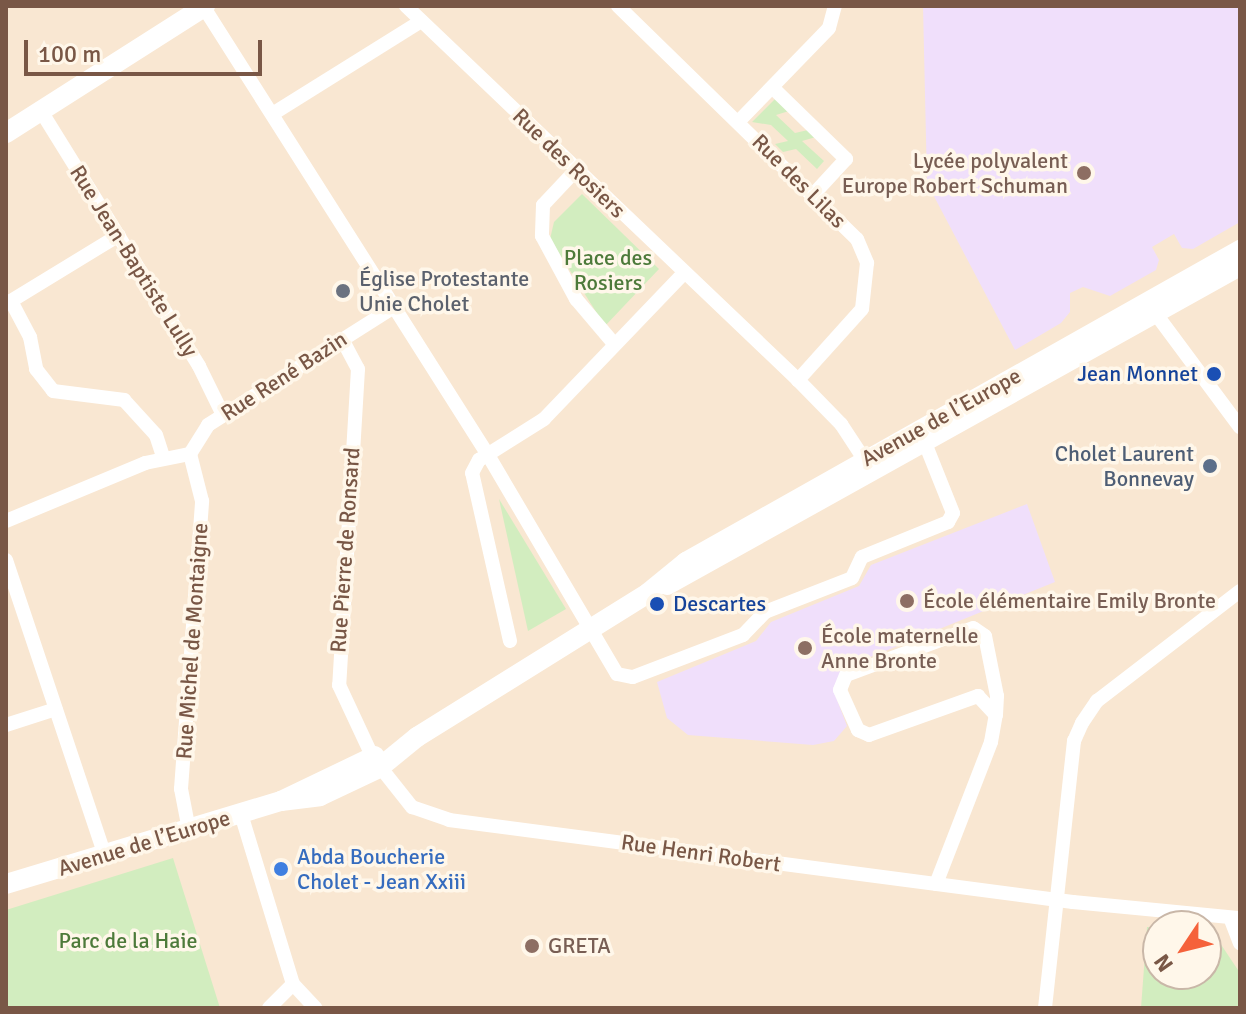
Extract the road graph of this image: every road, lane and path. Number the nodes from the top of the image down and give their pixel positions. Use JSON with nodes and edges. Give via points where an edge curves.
{"nodes":[{"id":1,"x":204,"y":6,"type":"edge"},
{"id":2,"x":406,"y":6,"type":"edge"},
{"id":3,"x":618,"y":6,"type":"edge"},
{"id":4,"x":835,"y":6,"type":"edge"},
{"id":5,"x":421,"y":21,"type":"junction"},
{"id":6,"x":773,"y":88,"type":"junction"},
{"id":7,"x":41,"y":111,"type":"junction"},
{"id":8,"x":274,"y":113,"type":"junction"},
{"id":9,"x":739,"y":121,"type":"junction"},
{"id":10,"x":6,"y":133,"type":"edge"},
{"id":11,"x":576,"y":170,"type":"junction"},
{"id":12,"x":812,"y":196,"type":"junction"},
{"id":13,"x":119,"y":235,"type":"junction"},
{"id":14,"x":1240,"y":250,"type":"edge"},
{"id":15,"x":1240,"y":266,"type":"edge"},
{"id":16,"x":683,"y":274,"type":"junction"},
{"id":17,"x":9,"y":303,"type":"edge"},
{"id":18,"x":394,"y":307,"type":"junction"},
{"id":19,"x":1151,"y":308,"type":"junction"},
{"id":20,"x":342,"y":339,"type":"junction"},
{"id":21,"x":615,"y":345,"type":"junction"},
{"id":22,"x":798,"y":380,"type":"junction"},
{"id":23,"x":223,"y":415,"type":"junction"},
{"id":24,"x":1240,"y":427,"type":"edge"},
{"id":25,"x":925,"y":443,"type":"junction"},
{"id":26,"x":190,"y":454,"type":"junction"},
{"id":27,"x":488,"y":455,"type":"junction"},
{"id":28,"x":163,"y":456,"type":"junction"},
{"id":29,"x":864,"y":459,"type":"junction"},
{"id":30,"x":6,"y":521,"type":"edge"},
{"id":31,"x":6,"y":560,"type":"edge"},
{"id":32,"x":1240,"y":591,"type":"edge"},
{"id":33,"x":648,"y":593,"type":"junction"},
{"id":34,"x":22,"y":607,"type":"junction"},
{"id":35,"x":6,"y":612,"type":"edge"},
{"id":36,"x":593,"y":626,"type":"junction"},
{"id":37,"x":510,"y":641,"type":"dead end"},
{"id":38,"x":56,"y":709,"type":"junction"},
{"id":39,"x":996,"y":715,"type":"junction"},
{"id":40,"x":6,"y":725,"type":"edge"},
{"id":41,"x":376,"y":763,"type":"junction"},
{"id":42,"x":241,"y":814,"type":"junction"},
{"id":43,"x":189,"y":830,"type":"junction"},
{"id":44,"x":105,"y":856,"type":"junction"},
{"id":45,"x":6,"y":884,"type":"edge"},
{"id":46,"x":936,"y":884,"type":"junction"},
{"id":47,"x":1055,"y":899,"type":"junction"},
{"id":48,"x":1236,"y":919,"type":"edge"},
{"id":49,"x":1240,"y":943,"type":"edge"},
{"id":50,"x":293,"y":984,"type":"junction"},
{"id":51,"x":269,"y":1008,"type":"edge"},
{"id":52,"x":315,"y":1008,"type":"edge"},
{"id":53,"x":1045,"y":1008,"type":"edge"}],
"edges":[{"from":1,"to":7,"type":"main road"},
{"from":1,"to":8,"type":"street"},
{"from":2,"to":5,"type":"street","name":"Rue des Rosiers"},
{"from":3,"to":9,"type":"street","name":"Rue des Lilas"},
{"from":4,"to":6,"type":"street","via":[[829,28]]},
{"from":5,"to":8,"type":"street"},
{"from":5,"to":11,"type":"street","name":"Rue des Rosiers"},
{"from":6,"to":9,"type":"street"},
{"from":6,"to":12,"type":"street","via":[[846,159]]},
{"from":7,"to":10,"type":"main road"},
{"from":7,"to":13,"type":"street","name":"Rue Jean-Baptiste Lully"},
{"from":8,"to":18,"type":"street"},
{"from":9,"to":12,"type":"street","name":"Rue des Lilas"},
{"from":11,"to":16,"type":"street","name":"Rue des Rosiers"},
{"from":11,"to":21,"type":"street","via":[[543,205],[542,236],[576,299]]},
{"from":12,"to":22,"type":"street","name":"Rue des Lilas","via":[[857,239],[868,284],[850,329]]},
{"from":13,"to":17,"type":"street"},
{"from":13,"to":23,"type":"street","name":"Rue Jean-Baptiste Lully"},
{"from":14,"to":19,"type":"main road","name":"Avenue de l’Europe"},
{"from":15,"to":19,"type":"main road","name":"Avenue de l’Europe"},
{"from":16,"to":21,"type":"street"},
{"from":16,"to":22,"type":"street","name":"Rue des Rosiers"},
{"from":17,"to":28,"type":"street","via":[[30,337],[36,369],[53,391],[124,400],[156,435]]},
{"from":18,"to":20,"type":"street","name":"Rue René Bazin"},
{"from":18,"to":27,"type":"street"},
{"from":19,"to":24,"type":"street"},
{"from":19,"to":25,"type":"main road","name":"Avenue de l’Europe"},
{"from":19,"to":29,"type":"main road","name":"Avenue de l’Europe"},
{"from":20,"to":23,"type":"street","name":"Rue René Bazin"},
{"from":20,"to":41,"type":"street","name":"Rue Pierre de Ronsard","via":[[358,369],[339,685]]},
{"from":21,"to":27,"type":"street","via":[[544,419]]},
{"from":22,"to":29,"type":"street","name":"Rue des Rosiers","via":[[841,424]]},
{"from":23,"to":26,"type":"street","name":"Rue René Bazin","via":[[208,425]]},
{"from":25,"to":33,"type":"main road","name":"Avenue de l’Europe","via":[[694,574]]},
{"from":25,"to":36,"type":"street","via":[[953,513],[948,522],[862,557],[852,578],[765,612],[743,635],[633,677],[617,674]]},
{"from":26,"to":28,"type":"street"},
{"from":26,"to":43,"type":"street","name":"Rue Michel de Montaigne","via":[[202,501],[181,789]]},
{"from":27,"to":36,"type":"street"},
{"from":27,"to":37,"type":"street","via":[[472,473]]},
{"from":28,"to":30,"type":"street"},
{"from":29,"to":33,"type":"main road","name":"Avenue de l’Europe","via":[[686,562]]},
{"from":31,"to":34,"type":"street"},
{"from":32,"to":47,"type":"street","via":[[1097,701],[1082,723],[1074,741]]},
{"from":33,"to":36,"type":"main road","name":"Avenue de l’Europe"},
{"from":34,"to":35,"type":"street"},
{"from":34,"to":38,"type":"street"},
{"from":36,"to":41,"type":"main road","name":"Avenue de l’Europe"},
{"from":38,"to":40,"type":"street"},
{"from":38,"to":44,"type":"street"},
{"from":39,"to":39,"type":"street","via":[[985,636],[973,628],[846,675],[840,690],[858,730],[869,735],[978,696]]},
{"from":39,"to":46,"type":"street","via":[[983,768]]},
{"from":41,"to":42,"type":"main road","name":"Avenue de l’Europe"},
{"from":41,"to":46,"type":"street","name":"Rue Henri Robert","via":[[412,807],[449,820]]},
{"from":42,"to":43,"type":"main road","name":"Avenue de l’Europe"},
{"from":42,"to":50,"type":"street"},
{"from":43,"to":44,"type":"main road","name":"Avenue de l’Europe"},
{"from":44,"to":45,"type":"main road","name":"Avenue de l’Europe"},
{"from":46,"to":47,"type":"street","name":"Rue Henri Robert"},
{"from":47,"to":48,"type":"street","name":"Rue Henri Robert"},
{"from":47,"to":53,"type":"street"},
{"from":48,"to":49,"type":"street"},
{"from":50,"to":51,"type":"street"},
{"from":50,"to":52,"type":"street"}]}
